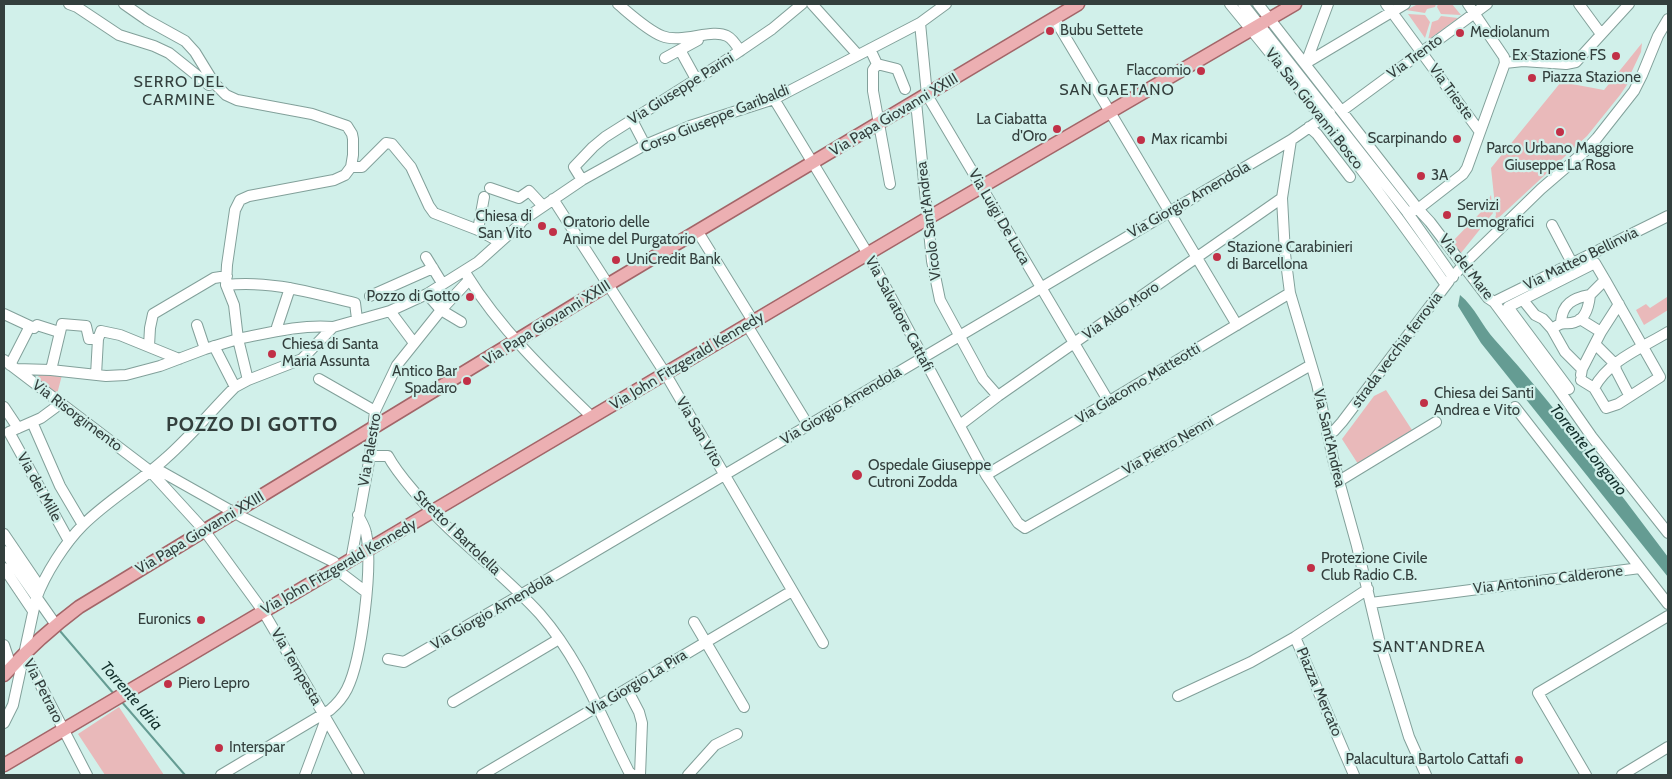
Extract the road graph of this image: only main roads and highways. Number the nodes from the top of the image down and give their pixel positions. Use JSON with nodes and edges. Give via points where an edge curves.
{"nodes":[{"id":1,"x":1078,"y":4,"type":"edge"},
{"id":2,"x":1295,"y":4,"type":"edge"},
{"id":3,"x":4,"y":675,"type":"edge"},
{"id":4,"x":4,"y":765,"type":"edge"}],
"edges":[{"from":1,"to":3,"type":"main road","name":"Via Papa Giovanni XXIII","via":[[609,284],[79,607],[24,653]]},
{"from":2,"to":4,"type":"main road","name":"Via John Fitzgerald Kennedy"}]}
